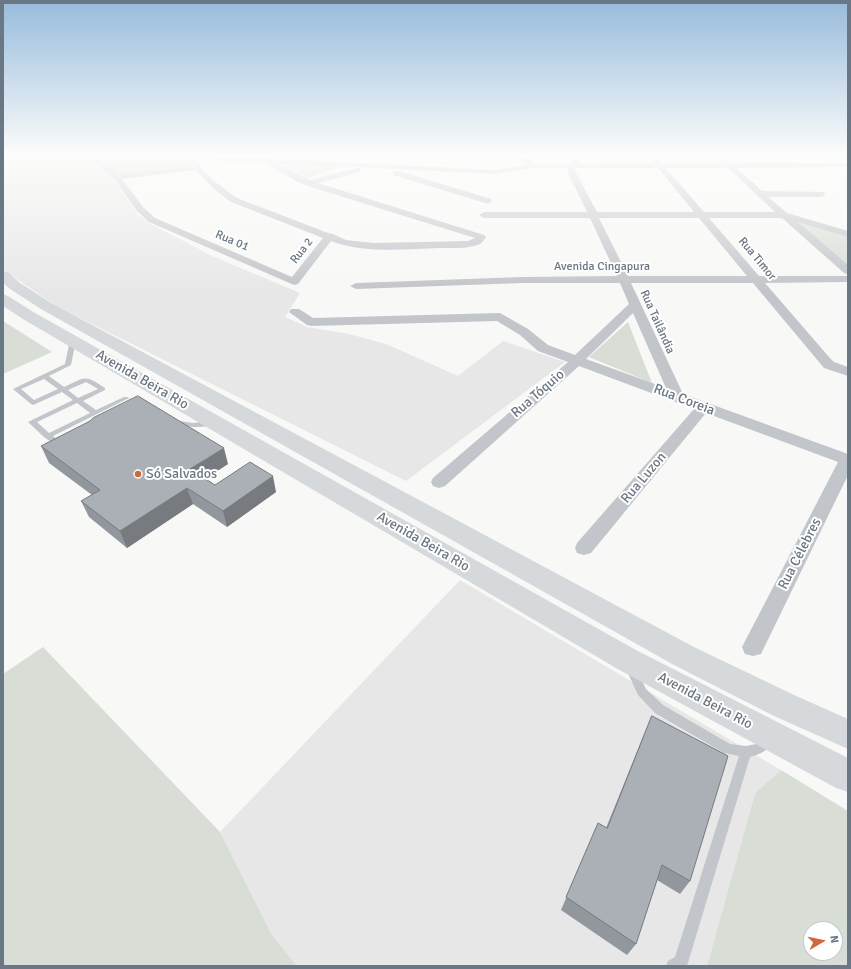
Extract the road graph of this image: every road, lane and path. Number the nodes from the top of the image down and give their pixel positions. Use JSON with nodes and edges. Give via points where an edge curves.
{"nodes":[{"id":1,"x":134,"y":201,"type":"edge"},
{"id":2,"x":237,"y":201,"type":"edge"},
{"id":3,"x":383,"y":201,"type":"edge"},
{"id":4,"x":488,"y":201,"type":"edge"},
{"id":5,"x":588,"y":201,"type":"edge"},
{"id":6,"x":691,"y":201,"type":"edge"},
{"id":7,"x":768,"y":201,"type":"edge"},
{"id":8,"x":594,"y":214,"type":"junction"},
{"id":9,"x":702,"y":214,"type":"junction"},
{"id":10,"x":784,"y":215,"type":"junction"},
{"id":11,"x":482,"y":226,"type":"junction"},
{"id":12,"x":848,"y":234,"type":"edge"},
{"id":13,"x":330,"y":236,"type":"junction"},
{"id":14,"x":848,"y":271,"type":"edge"},
{"id":15,"x":3,"y":275,"type":"edge"},
{"id":16,"x":624,"y":279,"type":"junction"},
{"id":17,"x":848,"y":279,"type":"edge"},
{"id":18,"x":758,"y":280,"type":"junction"},
{"id":19,"x":294,"y":282,"type":"joint"},
{"id":20,"x":356,"y":286,"type":"dead end"},
{"id":21,"x":3,"y":299,"type":"edge"},
{"id":22,"x":636,"y":304,"type":"junction"},
{"id":23,"x":295,"y":312,"type":"dead end"},
{"id":24,"x":73,"y":340,"type":"junction"},
{"id":25,"x":577,"y":360,"type":"junction"},
{"id":26,"x":848,"y":372,"type":"edge"},
{"id":27,"x":44,"y":376,"type":"junction"},
{"id":28,"x":63,"y":390,"type":"junction"},
{"id":29,"x":677,"y":397,"type":"junction"},
{"id":30,"x":126,"y":398,"type":"dead end"},
{"id":31,"x":78,"y":401,"type":"junction"},
{"id":32,"x":703,"y":408,"type":"junction"},
{"id":33,"x":95,"y":413,"type":"junction"},
{"id":34,"x":244,"y":415,"type":"junction"},
{"id":35,"x":167,"y":418,"type":"edge"},
{"id":36,"x":220,"y":425,"type":"junction"},
{"id":37,"x":48,"y":436,"type":"junction"},
{"id":38,"x":69,"y":444,"type":"edge"},
{"id":39,"x":848,"y":460,"type":"edge"},
{"id":40,"x":438,"y":482,"type":"dead end"},
{"id":41,"x":584,"y":548,"type":"dead end"},
{"id":42,"x":753,"y":647,"type":"dead end"},
{"id":43,"x":848,"y":734,"type":"edge"},
{"id":44,"x":759,"y":744,"type":"junction"},
{"id":45,"x":848,"y":758,"type":"edge"},
{"id":46,"x":848,"y":776,"type":"edge"},
{"id":47,"x":673,"y":966,"type":"edge"}],
"edges":[{"from":1,"to":19,"type":"street","name":"Rua 01","via":[[152,220]]},
{"from":2,"to":13,"type":"street"},
{"from":3,"to":11,"type":"street"},
{"from":4,"to":11,"type":"street"},
{"from":5,"to":8,"type":"street","name":"Rua Tailândia"},
{"from":6,"to":9,"type":"street","name":"Rua Timor"},
{"from":7,"to":10,"type":"street"},
{"from":8,"to":9,"type":"street"},
{"from":8,"to":11,"type":"street"},
{"from":8,"to":16,"type":"street","name":"Rua Tailândia"},
{"from":9,"to":10,"type":"street"},
{"from":9,"to":18,"type":"street","name":"Rua Timor"},
{"from":10,"to":12,"type":"street"},
{"from":10,"to":14,"type":"street"},
{"from":11,"to":13,"type":"street","via":[[478,241],[452,244],[355,245]]},
{"from":13,"to":19,"type":"street","name":"Rua 2"},
{"from":15,"to":34,"type":"main road","name":"Avenida Beira Rio","via":[[14,286],[46,306]]},
{"from":16,"to":18,"type":"street","name":"Avenida Cingapura"},
{"from":16,"to":20,"type":"street","name":"Avenida Cingapura"},
{"from":16,"to":22,"type":"street","name":"Rua Tailândia"},
{"from":17,"to":18,"type":"street","name":"Avenida Cingapura"},
{"from":18,"to":26,"type":"street","name":"Rua Timor","via":[[829,365]]},
{"from":21,"to":24,"type":"main road","name":"Avenida Beira Rio"},
{"from":22,"to":25,"type":"street","name":"Rua Tóquio"},
{"from":22,"to":29,"type":"street","name":"Rua Tailândia"},
{"from":23,"to":25,"type":"street","name":"Rua Coreia","via":[[311,322],[500,317],[544,348]]},
{"from":24,"to":27,"type":"lane","via":[[68,365]]},
{"from":24,"to":36,"type":"main road","name":"Avenida Beira Rio"},
{"from":25,"to":29,"type":"street","name":"Rua Coreia"},
{"from":25,"to":40,"type":"street","name":"Rua Tóquio"},
{"from":27,"to":28,"type":"lane"},
{"from":27,"to":28,"type":"lane","via":[[16,389],[33,403]]},
{"from":28,"to":31,"type":"lane"},
{"from":28,"to":31,"type":"lane","via":[[85,380],[104,389]]},
{"from":29,"to":32,"type":"street","name":"Rua Coreia"},
{"from":30,"to":33,"type":"lane"},
{"from":31,"to":33,"type":"lane"},
{"from":31,"to":37,"type":"lane","via":[[32,422]]},
{"from":32,"to":39,"type":"street","name":"Rua Coreia"},
{"from":32,"to":41,"type":"street","name":"Rua Luzon"},
{"from":33,"to":37,"type":"lane"},
{"from":34,"to":36,"type":"main road"},
{"from":34,"to":43,"type":"main road","name":"Avenida Beira Rio","via":[[684,656],[783,706]]},
{"from":35,"to":36,"type":"lane","via":[[179,424]]},
{"from":36,"to":44,"type":"main road","name":"Avenida Beira Rio","via":[[626,659]]},
{"from":37,"to":38,"type":"lane","via":[[62,447]]},
{"from":39,"to":42,"type":"street","name":"Rua Célebres"},
{"from":44,"to":45,"type":"main road","via":[[803,739]]},
{"from":44,"to":46,"type":"main road","name":"Avenida Beira Rio"},
{"from":44,"to":47,"type":"lane","via":[[681,962]]}]}
